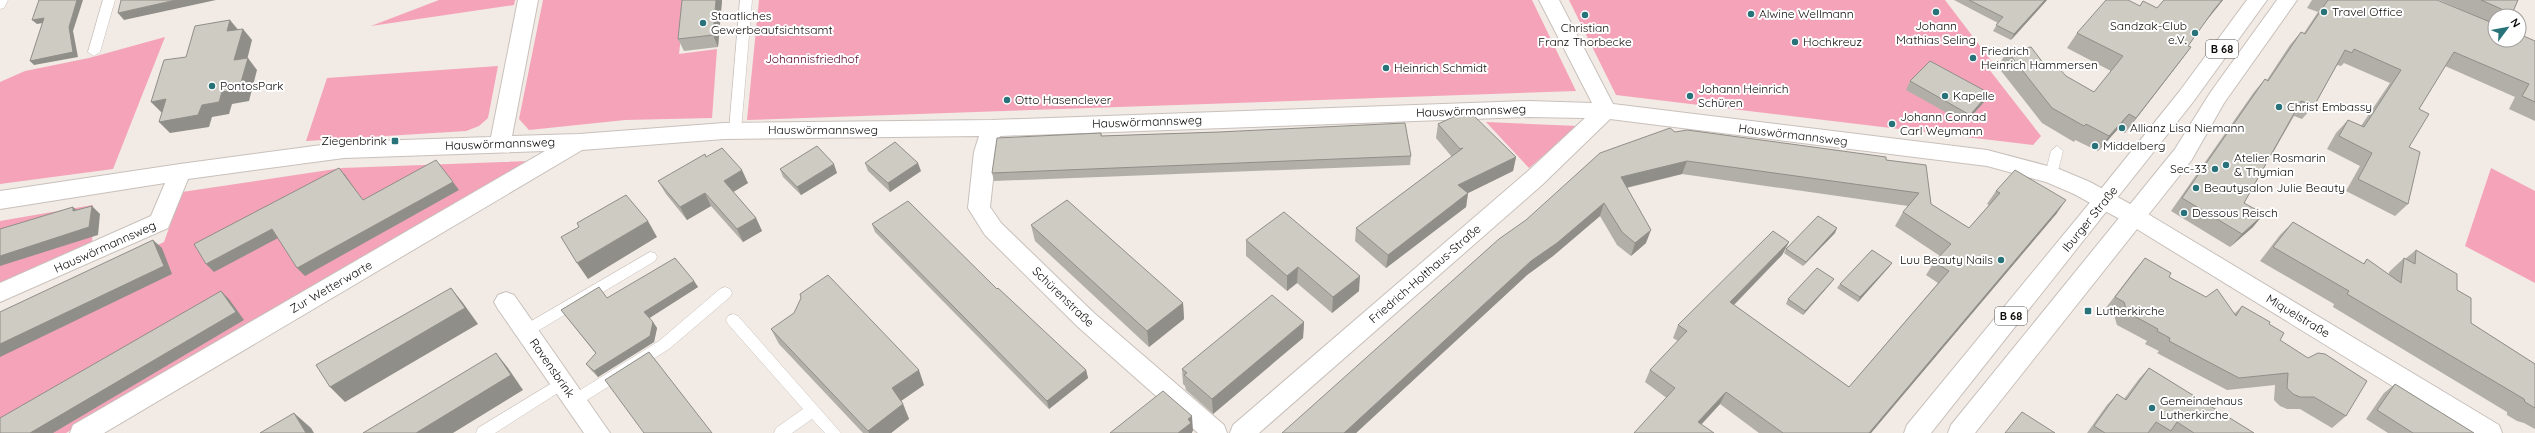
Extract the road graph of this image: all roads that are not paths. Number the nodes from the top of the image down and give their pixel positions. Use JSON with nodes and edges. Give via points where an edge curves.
{"nodes":[{"id":1,"x":2,"y":0,"type":"edge"},
{"id":2,"x":109,"y":0,"type":"edge"},
{"id":3,"x":528,"y":0,"type":"edge"},
{"id":4,"x":746,"y":0,"type":"edge"},
{"id":5,"x":1549,"y":0,"type":"edge"},
{"id":6,"x":2257,"y":0,"type":"edge"},
{"id":7,"x":2287,"y":0,"type":"edge"},
{"id":8,"x":0,"y":5,"type":"edge"},
{"id":9,"x":94,"y":52,"type":"dead end"},
{"id":10,"x":1606,"y":111,"type":"junction"},
{"id":11,"x":992,"y":128,"type":"junction"},
{"id":12,"x":735,"y":131,"type":"junction"},
{"id":13,"x":579,"y":142,"type":"junction"},
{"id":14,"x":500,"y":144,"type":"junction"},
{"id":15,"x":2057,"y":151,"type":"dead end"},
{"id":16,"x":180,"y":172,"type":"junction"},
{"id":17,"x":2051,"y":175,"type":"junction"},
{"id":18,"x":0,"y":200,"type":"edge"},
{"id":19,"x":2105,"y":200,"type":"junction"},
{"id":20,"x":2135,"y":217,"type":"junction"},
{"id":21,"x":650,"y":257,"type":"dead end"},
{"id":22,"x":0,"y":293,"type":"edge"},
{"id":23,"x":725,"y":293,"type":"dead end"},
{"id":24,"x":506,"y":302,"type":"dead end"},
{"id":25,"x":733,"y":320,"type":"dead end"},
{"id":26,"x":526,"y":331,"type":"junction"},
{"id":27,"x":568,"y":392,"type":"junction"},
{"id":28,"x":813,"y":410,"type":"junction"},
{"id":29,"x":82,"y":433,"type":"edge"},
{"id":30,"x":483,"y":433,"type":"edge"},
{"id":31,"x":598,"y":433,"type":"edge"},
{"id":32,"x":781,"y":433,"type":"edge"},
{"id":33,"x":834,"y":433,"type":"edge"},
{"id":34,"x":1215,"y":433,"type":"edge"},
{"id":35,"x":1242,"y":433,"type":"edge"},
{"id":36,"x":1916,"y":433,"type":"edge"},
{"id":37,"x":1960,"y":433,"type":"edge"},
{"id":38,"x":2490,"y":433,"type":"edge"}],
"edges":[{"from":1,"to":8,"type":"lane"},
{"from":2,"to":9,"type":"lane"},
{"from":3,"to":14,"type":"street"},
{"from":4,"to":12,"type":"lane"},
{"from":5,"to":10,"type":"street"},
{"from":6,"to":19,"type":"street","name":"Iburger Straße","number":"B 68","via":[[2186,97]]},
{"from":7,"to":20,"type":"street","number":"B 68","via":[[2217,98],[2183,155]]},
{"from":10,"to":11,"type":"street","name":"Hauswörmannsweg","via":[[1469,110]]},
{"from":10,"to":17,"type":"street","name":"Hauswörmannsweg","via":[[1987,158]]},
{"from":10,"to":35,"type":"street","name":"Friedrich-Holthaus-Straße","via":[[1535,178]]},
{"from":11,"to":12,"type":"street","name":"Hauswörmannsweg"},
{"from":11,"to":34,"type":"street","name":"Schürenstraße","via":[[984,152],[979,208],[993,229],[1086,320]]},
{"from":12,"to":13,"type":"street","name":"Hauswörmannsweg"},
{"from":13,"to":14,"type":"street","name":"Hauswörmannsweg"},
{"from":13,"to":29,"type":"street","name":"Zur Wetterwarte"},
{"from":14,"to":16,"type":"street","name":"Hauswörmannsweg","via":[[344,150]]},
{"from":15,"to":17,"type":"lane"},
{"from":16,"to":18,"type":"street","name":"Hauswörmannsweg"},
{"from":16,"to":22,"type":"street","name":"Hauswörmannsweg","via":[[160,222]]},
{"from":17,"to":19,"type":"street","name":"Hauswörmannsweg"},
{"from":19,"to":20,"type":"street","name":"Miquelstraße"},
{"from":19,"to":36,"type":"street","name":"Iburger Straße","number":"B 68"},
{"from":20,"to":37,"type":"street","number":"B 68"},
{"from":20,"to":38,"type":"street","name":"Miquelstraße"},
{"from":21,"to":26,"type":"lane"},
{"from":23,"to":27,"type":"lane","via":[[664,345]]},
{"from":24,"to":26,"type":"street","name":"Ravensbrink"},
{"from":25,"to":28,"type":"lane"},
{"from":26,"to":27,"type":"street","name":"Ravensbrink"},
{"from":27,"to":30,"type":"lane"},
{"from":27,"to":31,"type":"street","name":"Ravensbrink"},
{"from":28,"to":32,"type":"lane"},
{"from":28,"to":33,"type":"lane"}]}
